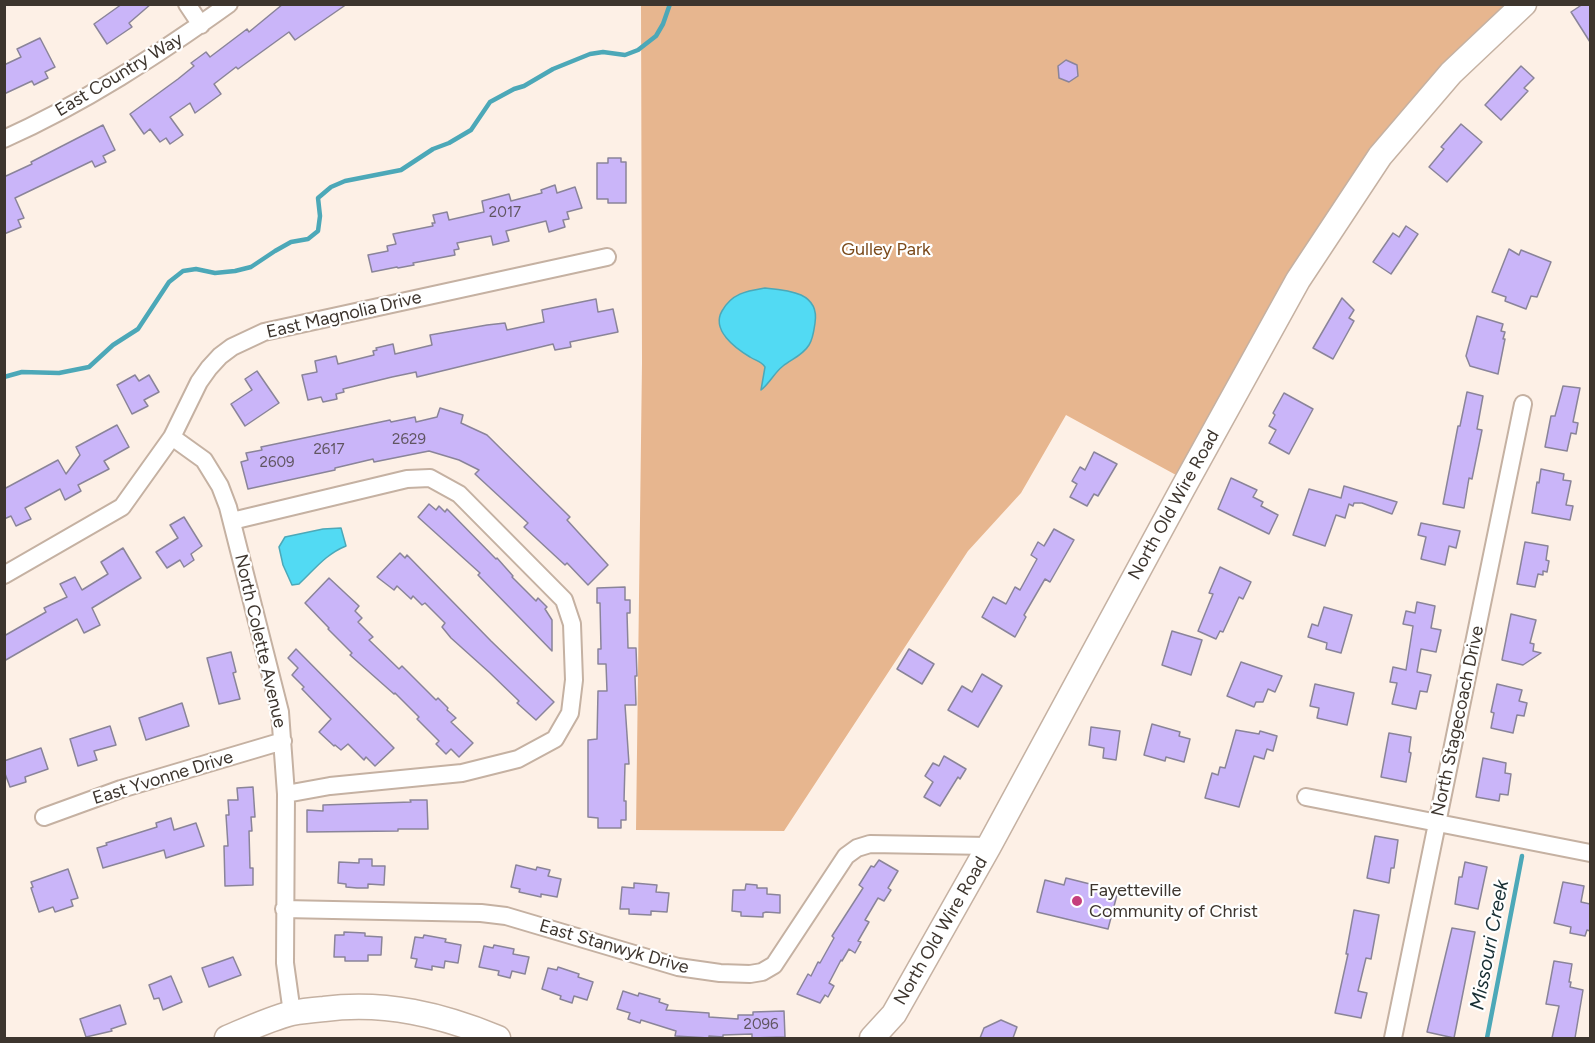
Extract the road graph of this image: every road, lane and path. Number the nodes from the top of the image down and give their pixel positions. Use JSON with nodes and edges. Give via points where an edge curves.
{"nodes":[{"id":1,"x":188,"y":4,"type":"edge"},
{"id":2,"x":229,"y":4,"type":"edge"},
{"id":3,"x":1524,"y":4,"type":"edge"},
{"id":4,"x":201,"y":25,"type":"junction"},
{"id":5,"x":4,"y":140,"type":"edge"},
{"id":6,"x":607,"y":257,"type":"dead end"},
{"id":7,"x":1522,"y":404,"type":"dead end"},
{"id":8,"x":172,"y":437,"type":"junction"},
{"id":9,"x":231,"y":521,"type":"junction"},
{"id":10,"x":4,"y":575,"type":"edge"},
{"id":11,"x":283,"y":741,"type":"junction"},
{"id":12,"x":286,"y":794,"type":"junction"},
{"id":13,"x":1306,"y":796,"type":"dead end"},
{"id":14,"x":44,"y":817,"type":"dead end"},
{"id":15,"x":1437,"y":822,"type":"junction"},
{"id":16,"x":989,"y":846,"type":"junction"},
{"id":17,"x":1590,"y":853,"type":"edge"},
{"id":18,"x":284,"y":909,"type":"junction"},
{"id":19,"x":292,"y":1013,"type":"junction"},
{"id":20,"x":227,"y":1038,"type":"edge"},
{"id":21,"x":498,"y":1038,"type":"edge"},
{"id":22,"x":872,"y":1038,"type":"edge"},
{"id":23,"x":1393,"y":1038,"type":"edge"}],
"edges":[{"from":1,"to":4,"type":"street"},
{"from":2,"to":4,"type":"street","name":"East Country Way"},
{"from":3,"to":16,"type":"street","name":"North Old Wire Road","via":[[1450,73],[1380,156],[1298,280]]},
{"from":4,"to":5,"type":"street","name":"East Country Way","via":[[97,92]]},
{"from":6,"to":8,"type":"street","name":"East Magnolia Drive","via":[[246,339],[209,368]]},
{"from":7,"to":15,"type":"street","name":"North Stagecoach Drive"},
{"from":8,"to":9,"type":"street","name":"North Colette Avenue","via":[[204,460],[220,486]]},
{"from":8,"to":10,"type":"street","name":"East Magnolia Drive","via":[[122,507]]},
{"from":9,"to":11,"type":"street","name":"North Colette Avenue"},
{"from":9,"to":12,"type":"street","via":[[407,479],[430,478],[459,494],[564,600],[572,624],[574,680],[570,713],[555,739],[518,759],[462,773]]},
{"from":11,"to":12,"type":"street","name":"North Colette Avenue"},
{"from":11,"to":14,"type":"street","name":"East Yvonne Drive","via":[[120,789]]},
{"from":12,"to":18,"type":"street","name":"North Colette Avenue"},
{"from":13,"to":15,"type":"street"},
{"from":15,"to":17,"type":"street"},
{"from":15,"to":23,"type":"street","name":"North Stagecoach Drive"},
{"from":16,"to":18,"type":"street","name":"East Stanwyk Drive","via":[[870,844],[857,848],[846,856],[774,965],[750,974],[678,967],[498,915]]},
{"from":16,"to":22,"type":"street","name":"North Old Wire Road","via":[[894,1014]]},
{"from":18,"to":19,"type":"street","name":"North Colette Avenue","via":[[285,963]]},
{"from":19,"to":20,"type":"street"},
{"from":19,"to":21,"type":"street","via":[[377,1006],[421,1012]]}]}
